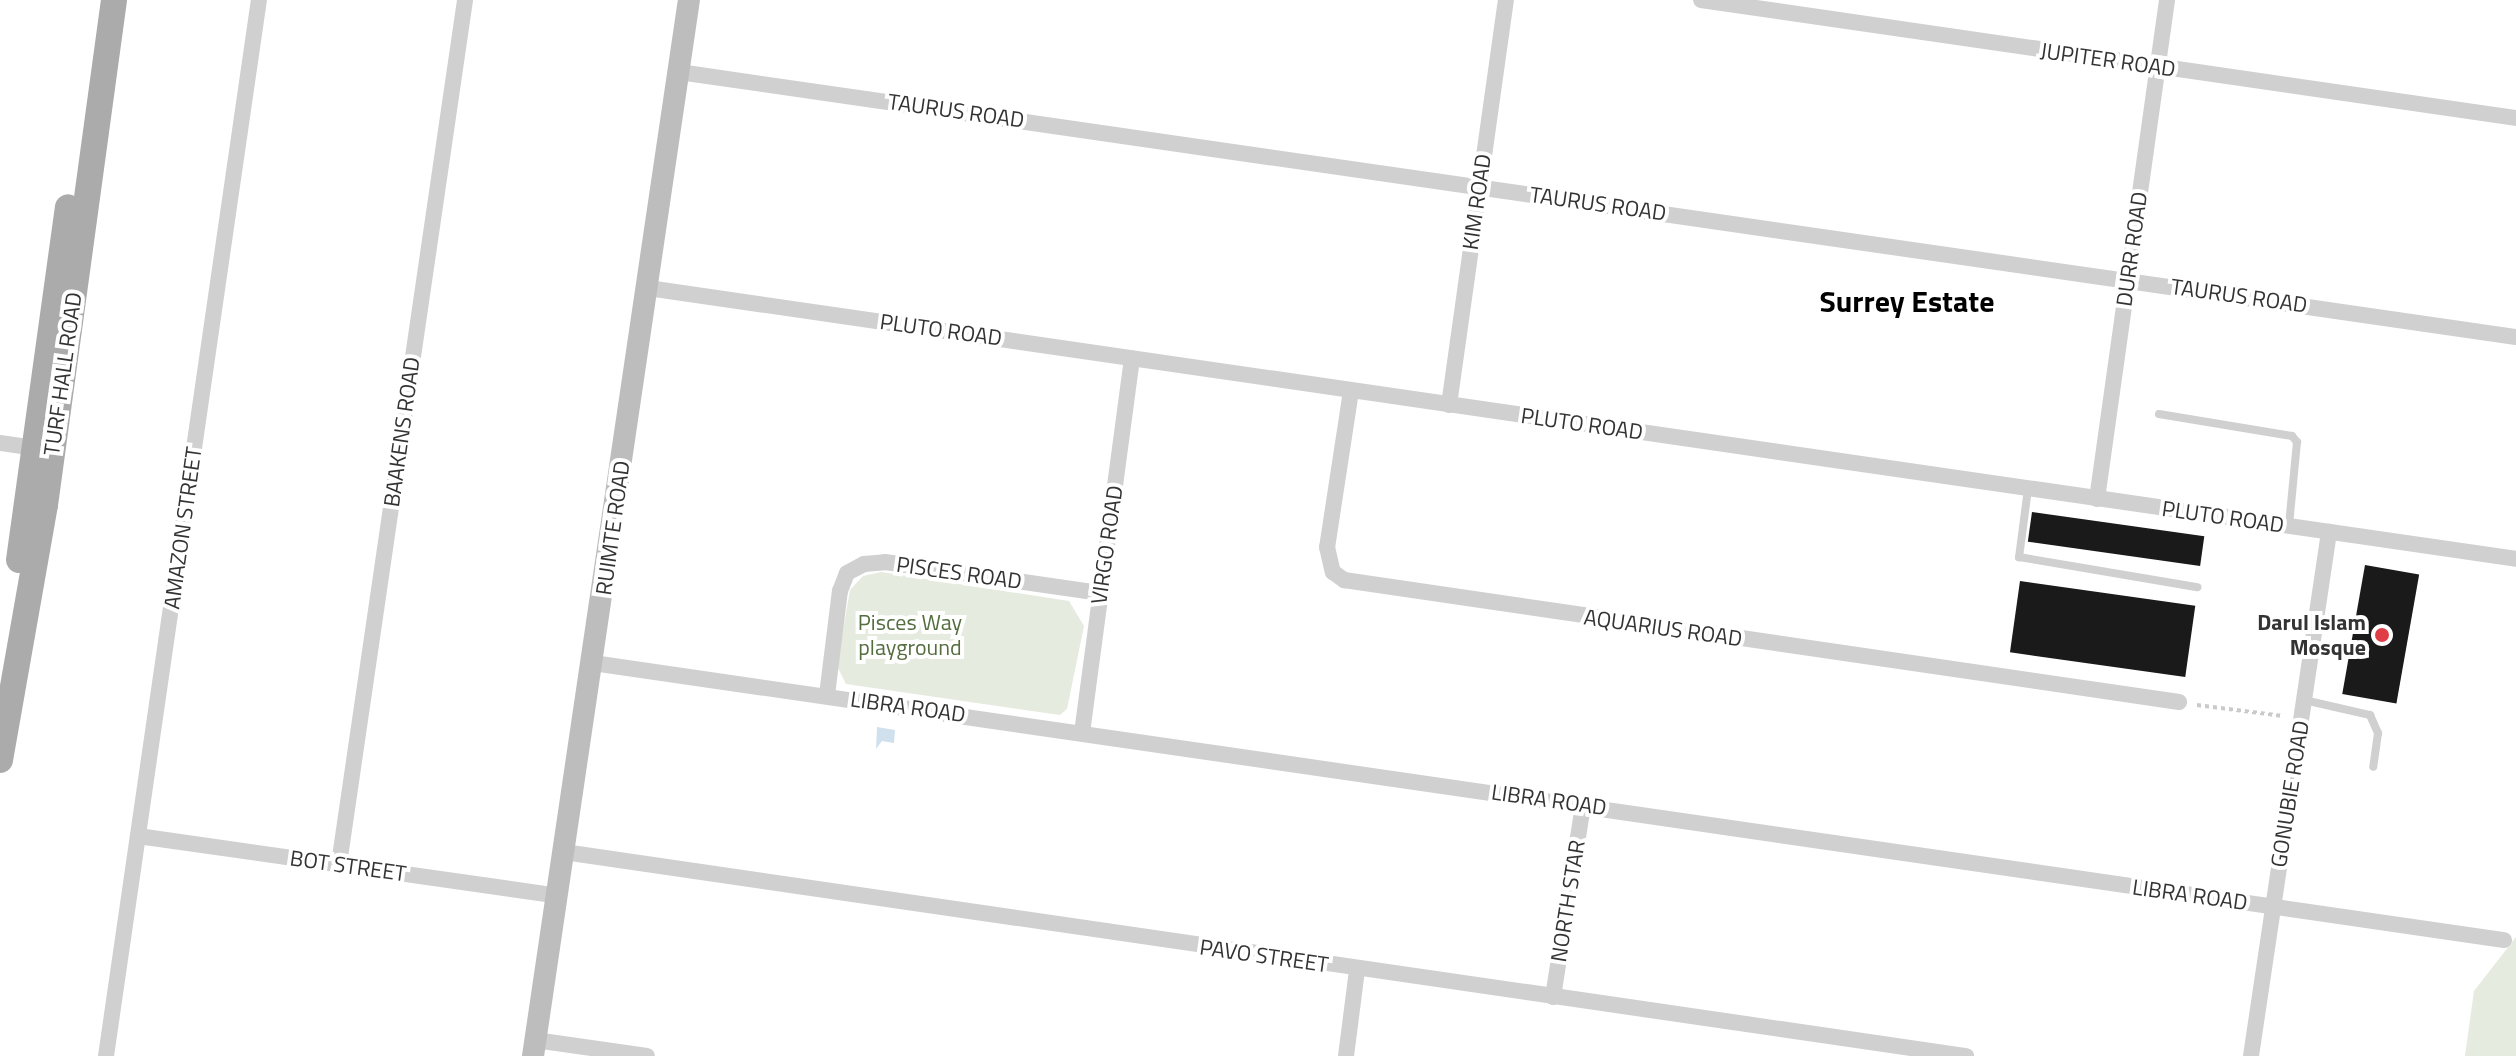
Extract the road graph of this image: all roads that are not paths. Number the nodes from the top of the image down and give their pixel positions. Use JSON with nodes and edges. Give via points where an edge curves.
{"nodes":[{"id":1,"x":96,"y":0,"type":"edge"},
{"id":2,"x":114,"y":0,"type":"edge"},
{"id":3,"x":259,"y":0,"type":"edge"},
{"id":4,"x":465,"y":0,"type":"edge"},
{"id":5,"x":689,"y":0,"type":"edge"},
{"id":6,"x":1506,"y":0,"type":"edge"},
{"id":7,"x":1701,"y":0,"type":"edge"},
{"id":8,"x":2167,"y":0,"type":"edge"},
{"id":9,"x":2156,"y":67,"type":"junction"},
{"id":10,"x":679,"y":72,"type":"junction"},
{"id":11,"x":2516,"y":118,"type":"edge"},
{"id":12,"x":1479,"y":187,"type":"junction"},
{"id":13,"x":2129,"y":280,"type":"junction"},
{"id":14,"x":648,"y":288,"type":"junction"},
{"id":15,"x":2516,"y":337,"type":"edge"},
{"id":16,"x":1132,"y":358,"type":"junction"},
{"id":17,"x":1351,"y":391,"type":"junction"},
{"id":18,"x":1449,"y":405,"type":"junction"},
{"id":19,"x":2159,"y":414,"type":"dead end"},
{"id":20,"x":0,"y":443,"type":"edge"},
{"id":21,"x":42,"y":449,"type":"junction"},
{"id":22,"x":2028,"y":489,"type":"junction"},
{"id":23,"x":2097,"y":499,"type":"junction"},
{"id":24,"x":2289,"y":526,"type":"junction"},
{"id":25,"x":2329,"y":532,"type":"junction"},
{"id":26,"x":2516,"y":559,"type":"edge"},
{"id":27,"x":2197,"y":587,"type":"dead end"},
{"id":28,"x":1101,"y":593,"type":"junction"},
{"id":29,"x":593,"y":663,"type":"junction"},
{"id":30,"x":827,"y":695,"type":"junction"},
{"id":31,"x":2304,"y":700,"type":"junction"},
{"id":32,"x":2179,"y":702,"type":"road end"},
{"id":33,"x":1082,"y":733,"type":"junction"},
{"id":34,"x":1,"y":754,"type":"edge"},
{"id":35,"x":2373,"y":767,"type":"dead end"},
{"id":36,"x":1583,"y":805,"type":"junction"},
{"id":37,"x":138,"y":836,"type":"junction"},
{"id":38,"x":564,"y":852,"type":"junction"},
{"id":39,"x":339,"y":864,"type":"junction"},
{"id":40,"x":557,"y":896,"type":"junction"},
{"id":41,"x":2273,"y":907,"type":"junction"},
{"id":42,"x":2504,"y":940,"type":"dead end"},
{"id":43,"x":1357,"y":970,"type":"junction"},
{"id":44,"x":1553,"y":997,"type":"junction"},
{"id":45,"x":534,"y":1048,"type":"edge"},
{"id":46,"x":106,"y":1056,"type":"edge"},
{"id":47,"x":647,"y":1056,"type":"edge"},
{"id":48,"x":1346,"y":1056,"type":"edge"},
{"id":49,"x":1966,"y":1056,"type":"edge"},
{"id":50,"x":2251,"y":1056,"type":"edge"}],
"edges":[{"from":1,"to":21,"type":"main road","name":"TURF HALL ROAD"},
{"from":2,"to":21,"type":"main road","name":"TURF HALL ROAD"},
{"from":3,"to":37,"type":"street","name":"AMAZON STREET"},
{"from":4,"to":39,"type":"street","name":"BAAKENS ROAD"},
{"from":5,"to":10,"type":"street","name":"RUIMTE ROAD"},
{"from":6,"to":12,"type":"street","name":"KIM ROAD"},
{"from":7,"to":9,"type":"street","name":"JUPITER ROAD"},
{"from":8,"to":9,"type":"street","name":"DURR ROAD"},
{"from":9,"to":11,"type":"street","name":"JUPITER ROAD"},
{"from":9,"to":13,"type":"street","name":"DURR ROAD"},
{"from":10,"to":12,"type":"street","name":"TAURUS ROAD"},
{"from":10,"to":14,"type":"street","name":"RUIMTE ROAD"},
{"from":12,"to":13,"type":"street","name":"TAURUS ROAD"},
{"from":12,"to":18,"type":"street","name":"KIM ROAD"},
{"from":13,"to":15,"type":"street","name":"TAURUS ROAD"},
{"from":13,"to":23,"type":"street","name":"DURR ROAD"},
{"from":14,"to":16,"type":"street","name":"PLUTO ROAD"},
{"from":14,"to":29,"type":"street","name":"RUIMTE ROAD"},
{"from":16,"to":17,"type":"street","name":"PLUTO ROAD"},
{"from":16,"to":28,"type":"street","name":"VIRGO ROAD"},
{"from":17,"to":18,"type":"street","name":"PLUTO ROAD"},
{"from":17,"to":32,"type":"street","name":"AQUARIUS ROAD","via":[[1327,547],[1333,572],[1344,580]]},
{"from":18,"to":22,"type":"street","name":"PLUTO ROAD"},
{"from":19,"to":24,"type":"lane","via":[[2292,436],[2297,442]]},
{"from":20,"to":21,"type":"street"},
{"from":21,"to":34,"type":"main road","name":"TURF HALL ROAD"},
{"from":22,"to":23,"type":"street","name":"PLUTO ROAD"},
{"from":22,"to":27,"type":"lane","via":[[2019,557]]},
{"from":23,"to":24,"type":"street","name":"PLUTO ROAD"},
{"from":24,"to":25,"type":"street","name":"PLUTO ROAD"},
{"from":25,"to":26,"type":"street","name":"PLUTO ROAD"},
{"from":25,"to":31,"type":"street","name":"GONUBIE ROAD"},
{"from":28,"to":30,"type":"street","name":"PISCES ROAD","via":[[885,562],[864,564],[847,573],[840,591]]},
{"from":28,"to":33,"type":"street","name":"VIRGO ROAD"},
{"from":29,"to":30,"type":"street","name":"LIBRA ROAD"},
{"from":29,"to":38,"type":"street","name":"RUIMTE ROAD"},
{"from":30,"to":33,"type":"street","name":"LIBRA ROAD"},
{"from":31,"to":35,"type":"lane","via":[[2370,715],[2378,733]]},
{"from":31,"to":41,"type":"street","name":"GONUBIE ROAD"},
{"from":33,"to":36,"type":"street","name":"LIBRA ROAD"},
{"from":36,"to":41,"type":"street","name":"LIBRA ROAD"},
{"from":36,"to":44,"type":"street","name":"NORTH STAR"},
{"from":37,"to":39,"type":"street","name":"BOT STREET"},
{"from":37,"to":46,"type":"street","name":"AMAZON STREET"},
{"from":38,"to":40,"type":"street","name":"RUIMTE ROAD"},
{"from":38,"to":43,"type":"street","name":"PAVO STREET"},
{"from":39,"to":40,"type":"street","name":"BOT STREET"},
{"from":40,"to":45,"type":"street","name":"RUIMTE ROAD"},
{"from":41,"to":42,"type":"street","name":"LIBRA ROAD"},
{"from":41,"to":50,"type":"street","name":"GONUBIE ROAD"},
{"from":43,"to":44,"type":"street","name":"PAVO STREET"},
{"from":43,"to":48,"type":"street"},
{"from":44,"to":49,"type":"street","name":"PAVO STREET"},
{"from":45,"to":47,"type":"street"}]}
